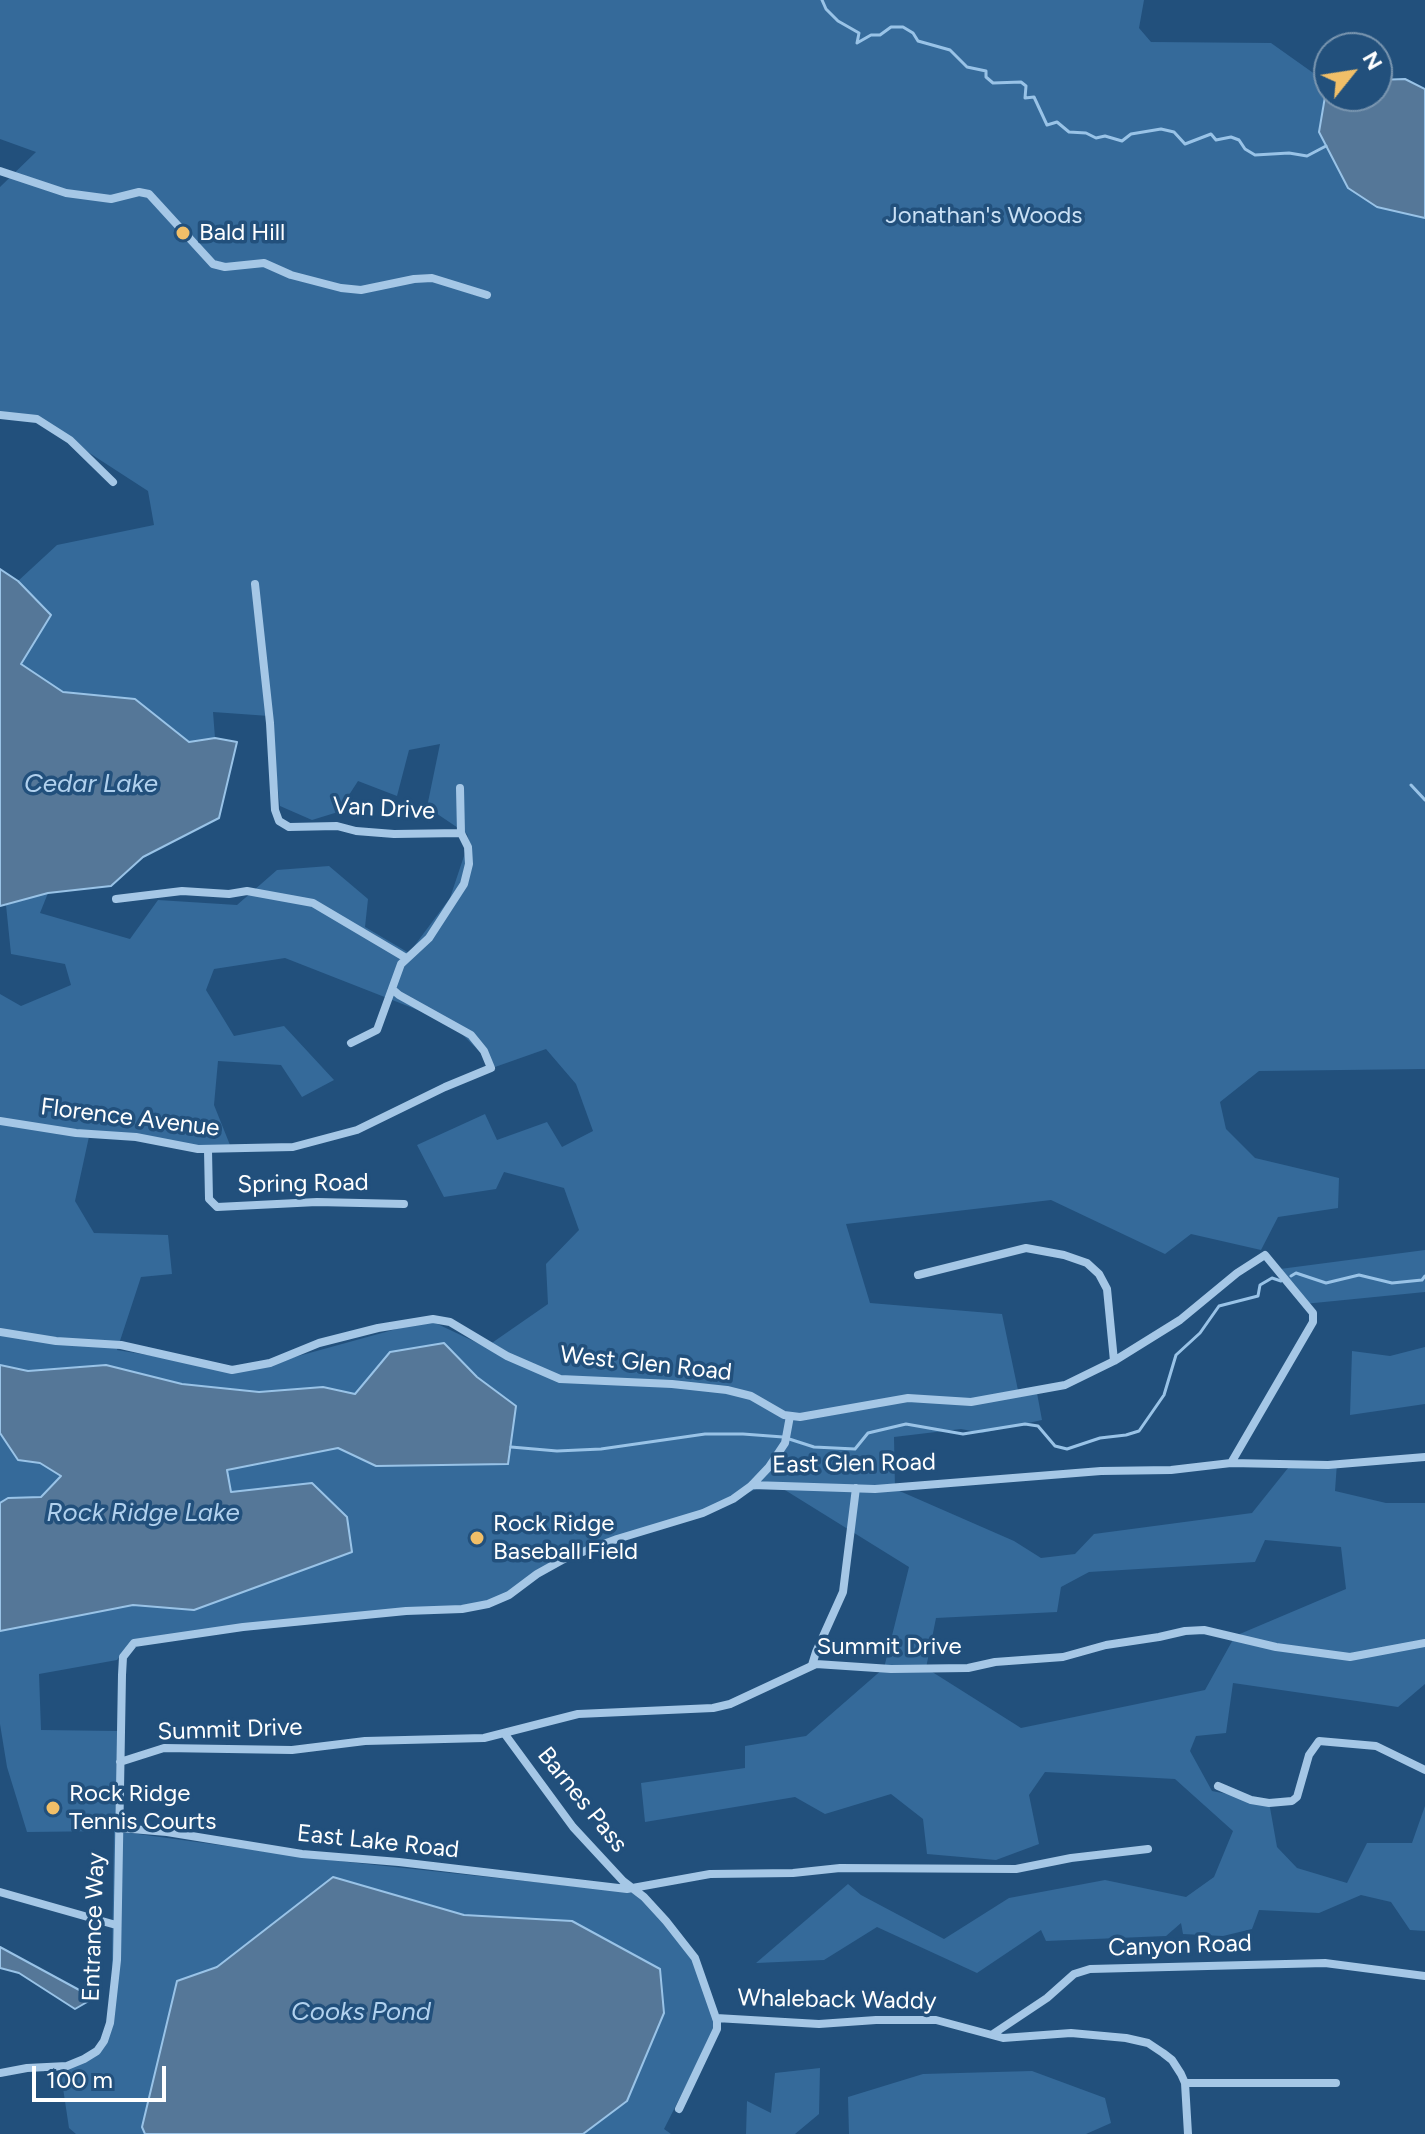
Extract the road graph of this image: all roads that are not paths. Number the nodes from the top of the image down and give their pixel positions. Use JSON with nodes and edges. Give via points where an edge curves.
{"nodes":[{"id":1,"x":0,"y":171,"type":"edge"},
{"id":2,"x":487,"y":295,"type":"dead end"},
{"id":3,"x":0,"y":415,"type":"edge"},
{"id":4,"x":113,"y":482,"type":"dead end"},
{"id":5,"x":255,"y":584,"type":"dead end"},
{"id":6,"x":460,"y":788,"type":"dead end"},
{"id":7,"x":461,"y":833,"type":"junction"},
{"id":8,"x":116,"y":899,"type":"dead end"},
{"id":9,"x":406,"y":958,"type":"junction"},
{"id":10,"x":392,"y":989,"type":"junction"},
{"id":11,"x":351,"y":1043,"type":"dead end"},
{"id":12,"x":0,"y":1121,"type":"edge"},
{"id":13,"x":208,"y":1150,"type":"junction"},
{"id":14,"x":404,"y":1204,"type":"dead end"},
{"id":15,"x":918,"y":1275,"type":"dead end"},
{"id":16,"x":0,"y":1332,"type":"edge"},
{"id":17,"x":1114,"y":1361,"type":"junction"},
{"id":18,"x":790,"y":1416,"type":"junction"},
{"id":19,"x":1425,"y":1457,"type":"edge"},
{"id":20,"x":1231,"y":1463,"type":"junction"},
{"id":21,"x":752,"y":1485,"type":"junction"},
{"id":22,"x":856,"y":1488,"type":"junction"},
{"id":23,"x":1425,"y":1643,"type":"edge"},
{"id":24,"x":125,"y":1653,"type":"joint"},
{"id":25,"x":812,"y":1665,"type":"junction"},
{"id":26,"x":504,"y":1733,"type":"junction"},
{"id":27,"x":120,"y":1762,"type":"junction"},
{"id":28,"x":1425,"y":1770,"type":"edge"},
{"id":29,"x":1218,"y":1786,"type":"dead end"},
{"id":30,"x":120,"y":1828,"type":"junction"},
{"id":31,"x":1148,"y":1849,"type":"dead end"},
{"id":32,"x":633,"y":1889,"type":"junction"},
{"id":33,"x":0,"y":1892,"type":"edge"},
{"id":34,"x":116,"y":1925,"type":"junction"},
{"id":35,"x":1425,"y":1976,"type":"edge"},
{"id":36,"x":716,"y":2018,"type":"junction"},
{"id":37,"x":993,"y":2034,"type":"junction"},
{"id":38,"x":0,"y":2073,"type":"edge"},
{"id":39,"x":1185,"y":2083,"type":"junction"},
{"id":40,"x":1336,"y":2083,"type":"dead end"},
{"id":41,"x":679,"y":2109,"type":"dead end"},
{"id":42,"x":1188,"y":2134,"type":"edge"}],
"edges":[{"from":1,"to":2,"type":"street","via":[[66,193],[111,199],[149,194],[213,264],[264,263],[291,275],[361,290],[432,278]]},
{"from":3,"to":4,"type":"street","via":[[37,419],[70,440]]},
{"from":5,"to":7,"type":"street","name":"Van Drive","via":[[279,821],[285,826],[394,834]]},
{"from":6,"to":7,"type":"street"},
{"from":7,"to":9,"type":"street","name":"Van Drive","via":[[469,855],[464,884],[429,938]]},
{"from":8,"to":9,"type":"street","via":[[247,891],[313,903]]},
{"from":9,"to":10,"type":"street","name":"Van Drive"},
{"from":10,"to":11,"type":"street","name":"Van Drive","via":[[377,1030]]},
{"from":10,"to":13,"type":"street","name":"Florence Avenue","via":[[471,1035],[491,1068],[325,1141]]},
{"from":12,"to":13,"type":"street","name":"Florence Avenue"},
{"from":13,"to":14,"type":"street","name":"Spring Road","via":[[209,1199],[217,1207]]},
{"from":15,"to":17,"type":"street","via":[[1026,1248],[1080,1260],[1099,1274],[1107,1289]]},
{"from":16,"to":18,"type":"street","name":"West Glen Road","via":[[121,1345],[232,1370],[378,1328],[433,1319],[450,1322],[560,1379],[727,1390]]},
{"from":17,"to":18,"type":"street","via":[[1065,1385],[1004,1398],[908,1398]]},
{"from":17,"to":20,"type":"street","via":[[1180,1320],[1265,1255],[1313,1313],[1313,1322]]},
{"from":18,"to":21,"type":"street","via":[[785,1443]]},
{"from":19,"to":20,"type":"street","name":"East Glen Road","via":[[1328,1465]]},
{"from":20,"to":22,"type":"street","name":"East Glen Road"},
{"from":21,"to":22,"type":"street","name":"East Glen Road"},
{"from":21,"to":24,"type":"street","name":"East Glen Road","via":[[703,1513],[564,1559],[488,1604],[228,1629],[134,1643]]},
{"from":22,"to":25,"type":"street","via":[[843,1592]]},
{"from":23,"to":25,"type":"street","name":"Summit Drive","via":[[1342,1657],[1204,1630],[968,1668]]},
{"from":24,"to":27,"type":"street","name":"Entrance Way"},
{"from":25,"to":26,"type":"street","name":"Summit Drive","via":[[713,1708],[578,1714]]},
{"from":26,"to":27,"type":"street","name":"Summit Drive","via":[[292,1750],[164,1748]]},
{"from":26,"to":32,"type":"street","name":"Barnes Pass","via":[[573,1827]]},
{"from":27,"to":30,"type":"street","name":"Entrance Way"},
{"from":28,"to":29,"type":"street","via":[[1376,1746],[1319,1741],[1292,1801],[1251,1800]]},
{"from":30,"to":32,"type":"street","name":"East Lake Road"},
{"from":30,"to":34,"type":"street","name":"Entrance Way"},
{"from":31,"to":32,"type":"street","name":"East Lake Road","via":[[1016,1869],[710,1874]]},
{"from":32,"to":36,"type":"street","name":"Barnes Pass","via":[[695,1958]]},
{"from":33,"to":34,"type":"street"},
{"from":34,"to":38,"type":"street","name":"Entrance Way","via":[[110,2023],[97,2051],[67,2066]]},
{"from":35,"to":37,"type":"street","name":"Canyon Road","via":[[1325,1963],[1090,1969],[1074,1974]]},
{"from":36,"to":37,"type":"street","name":"Whaleback Waddy","via":[[819,2024],[936,2020]]},
{"from":36,"to":41,"type":"street","via":[[713,2039]]},
{"from":37,"to":39,"type":"street","via":[[1018,2039],[1071,2033],[1148,2043],[1172,2060]]},
{"from":39,"to":40,"type":"street"},
{"from":39,"to":42,"type":"street"}]}
